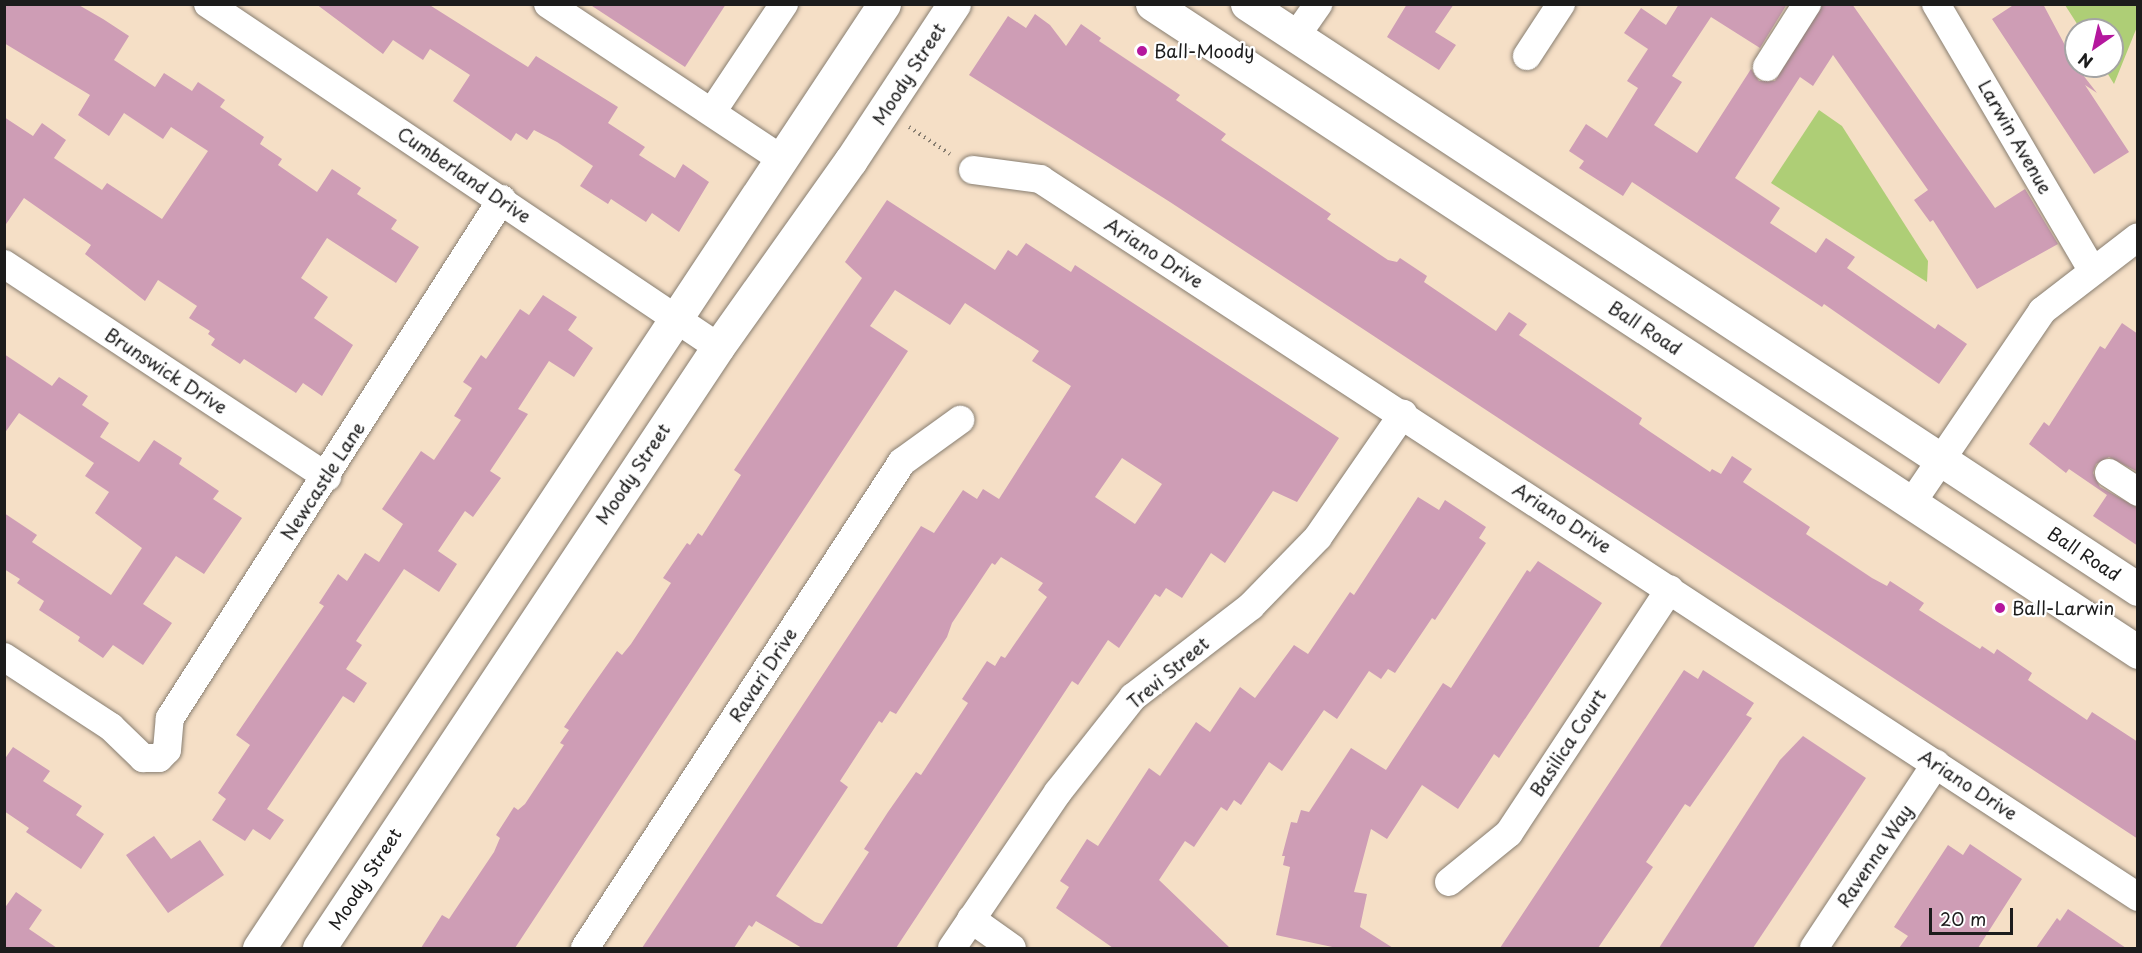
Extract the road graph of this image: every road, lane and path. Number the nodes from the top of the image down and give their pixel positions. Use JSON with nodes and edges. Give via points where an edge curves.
{"nodes":[{"id":1,"x":208,"y":4,"type":"edge"},
{"id":2,"x":548,"y":4,"type":"edge"},
{"id":3,"x":783,"y":4,"type":"edge"},
{"id":4,"x":884,"y":4,"type":"edge"},
{"id":5,"x":954,"y":4,"type":"edge"},
{"id":6,"x":1152,"y":4,"type":"edge"},
{"id":7,"x":1248,"y":4,"type":"edge"},
{"id":8,"x":1318,"y":4,"type":"edge"},
{"id":9,"x":1561,"y":4,"type":"edge"},
{"id":10,"x":1807,"y":4,"type":"edge"},
{"id":11,"x":1936,"y":4,"type":"edge"},
{"id":12,"x":1296,"y":36,"type":"junction"},
{"id":13,"x":1527,"y":56,"type":"dead end"},
{"id":14,"x":1767,"y":67,"type":"dead end"},
{"id":15,"x":885,"y":110,"type":"junction"},
{"id":16,"x":712,"y":112,"type":"junction"},
{"id":17,"x":781,"y":159,"type":"junction"},
{"id":18,"x":973,"y":170,"type":"joint"},
{"id":19,"x":502,"y":199,"type":"junction"},
{"id":20,"x":2138,"y":237,"type":"edge"},
{"id":21,"x":4,"y":264,"type":"edge"},
{"id":22,"x":2092,"y":270,"type":"junction"},
{"id":23,"x":675,"y":319,"type":"junction"},
{"id":24,"x":718,"y":347,"type":"junction"},
{"id":25,"x":1402,"y":414,"type":"junction"},
{"id":26,"x":960,"y":420,"type":"dead end"},
{"id":27,"x":1941,"y":460,"type":"junction"},
{"id":28,"x":2109,"y":473,"type":"dead end"},
{"id":29,"x":327,"y":477,"type":"junction"},
{"id":30,"x":2138,"y":492,"type":"edge"},
{"id":31,"x":1911,"y":504,"type":"junction"},
{"id":32,"x":1670,"y":589,"type":"junction"},
{"id":33,"x":2138,"y":590,"type":"edge"},
{"id":34,"x":2138,"y":652,"type":"edge"},
{"id":35,"x":4,"y":657,"type":"edge"},
{"id":36,"x":1936,"y":764,"type":"junction"},
{"id":37,"x":1449,"y":882,"type":"dead end"},
{"id":38,"x":2138,"y":897,"type":"edge"},
{"id":39,"x":971,"y":919,"type":"junction"},
{"id":40,"x":259,"y":948,"type":"edge"},
{"id":41,"x":319,"y":948,"type":"edge"},
{"id":42,"x":585,"y":948,"type":"edge"},
{"id":43,"x":952,"y":948,"type":"edge"},
{"id":44,"x":1012,"y":948,"type":"edge"},
{"id":45,"x":1814,"y":948,"type":"edge"}],
"edges":[{"from":1,"to":19,"type":"street","name":"Cumberland Drive"},
{"from":2,"to":16,"type":"street"},
{"from":3,"to":16,"type":"street"},
{"from":4,"to":17,"type":"main road"},
{"from":5,"to":15,"type":"main road","name":"Moody Street"},
{"from":6,"to":31,"type":"main road","name":"Ball Road"},
{"from":7,"to":12,"type":"main road","name":"Ball Road"},
{"from":8,"to":12,"type":"street"},
{"from":9,"to":13,"type":"street"},
{"from":10,"to":14,"type":"street"},
{"from":11,"to":22,"type":"street","name":"Larwin Avenue"},
{"from":12,"to":27,"type":"main road","name":"Ball Road"},
{"from":15,"to":18,"type":"path"},
{"from":15,"to":24,"type":"main road","name":"Moody Street"},
{"from":16,"to":17,"type":"street"},
{"from":17,"to":23,"type":"main road"},
{"from":18,"to":25,"type":"street","name":"Ariano Drive","via":[[1040,179]]},
{"from":19,"to":23,"type":"street","name":"Cumberland Drive"},
{"from":19,"to":29,"type":"street","name":"Newcastle Lane"},
{"from":20,"to":22,"type":"street"},
{"from":21,"to":29,"type":"street","name":"Brunswick Drive"},
{"from":22,"to":27,"type":"street","via":[[2042,311]]},
{"from":23,"to":24,"type":"street","name":"Cumberland Drive"},
{"from":23,"to":40,"type":"main road"},
{"from":24,"to":41,"type":"main road","name":"Moody Street"},
{"from":25,"to":32,"type":"street","name":"Ariano Drive"},
{"from":25,"to":39,"type":"street","name":"Trevi Street","via":[[1318,537],[1251,606],[1133,698],[1058,792]]},
{"from":26,"to":42,"type":"street","name":"Ravari Drive","via":[[902,462]]},
{"from":27,"to":31,"type":"street"},
{"from":27,"to":33,"type":"main road","name":"Ball Road"},
{"from":28,"to":30,"type":"street"},
{"from":29,"to":35,"type":"street","name":"Newcastle Lane","via":[[170,718],[167,750],[151,760],[143,758],[111,727]]},
{"from":31,"to":34,"type":"main road","name":"Ball Road"},
{"from":32,"to":36,"type":"street","name":"Ariano Drive"},
{"from":32,"to":37,"type":"street","name":"Basilica Court","via":[[1509,833]]},
{"from":36,"to":38,"type":"street","name":"Ariano Drive"},
{"from":36,"to":45,"type":"street","name":"Ravenna Way"},
{"from":39,"to":43,"type":"street","name":"Trevi Street"},
{"from":39,"to":44,"type":"street"}]}
